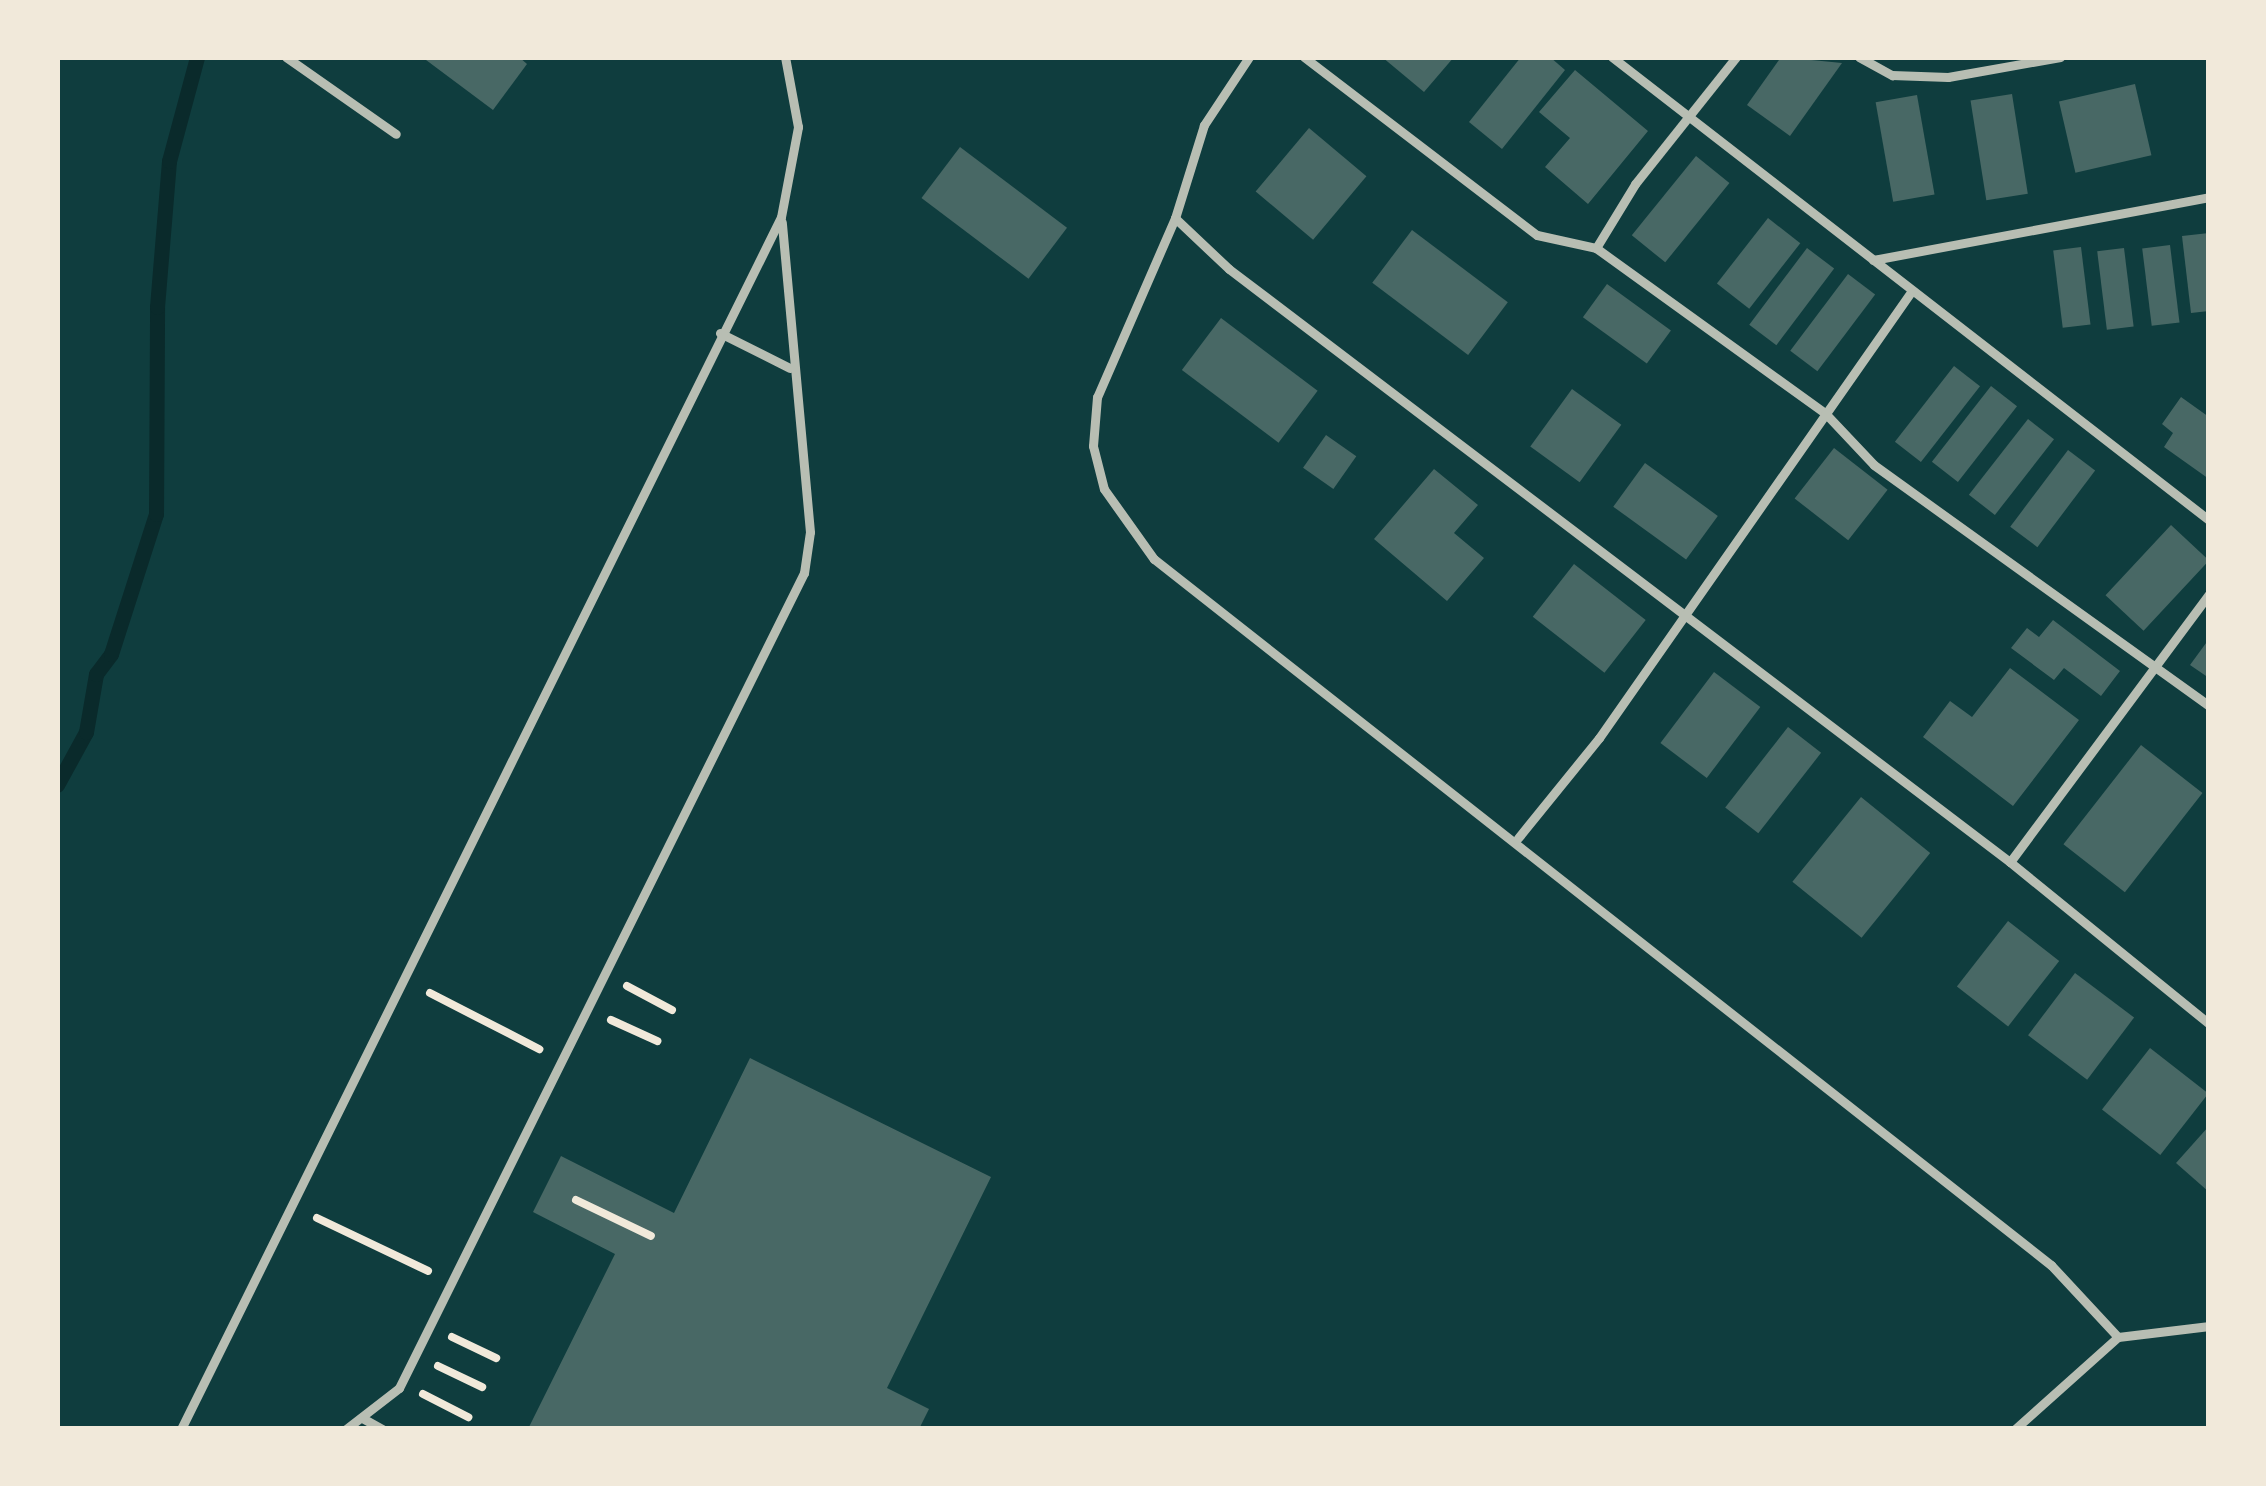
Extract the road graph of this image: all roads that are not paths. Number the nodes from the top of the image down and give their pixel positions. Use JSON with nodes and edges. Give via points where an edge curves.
{"nodes":[{"id":1,"x":286,"y":57,"type":"edge"},
{"id":2,"x":785,"y":57,"type":"edge"},
{"id":3,"x":1249,"y":57,"type":"edge"},
{"id":4,"x":1304,"y":57,"type":"edge"},
{"id":5,"x":1612,"y":57,"type":"edge"},
{"id":6,"x":1736,"y":57,"type":"edge"},
{"id":7,"x":1859,"y":57,"type":"edge"},
{"id":8,"x":2060,"y":57,"type":"edge"},
{"id":9,"x":1686,"y":119,"type":"junction"},
{"id":10,"x":396,"y":134,"type":"dead end"},
{"id":11,"x":2209,"y":197,"type":"edge"},
{"id":12,"x":782,"y":217,"type":"junction"},
{"id":13,"x":1175,"y":218,"type":"junction"},
{"id":14,"x":1596,"y":248,"type":"junction"},
{"id":15,"x":1873,"y":260,"type":"junction"},
{"id":16,"x":1911,"y":292,"type":"junction"},
{"id":17,"x":720,"y":333,"type":"junction"},
{"id":18,"x":790,"y":368,"type":"junction"},
{"id":19,"x":1825,"y":413,"type":"junction"},
{"id":20,"x":2209,"y":520,"type":"edge"},
{"id":21,"x":2209,"y":594,"type":"edge"},
{"id":22,"x":1687,"y":613,"type":"junction"},
{"id":23,"x":2155,"y":667,"type":"junction"},
{"id":24,"x":2209,"y":706,"type":"edge"},
{"id":25,"x":1518,"y":838,"type":"junction"},
{"id":26,"x":2010,"y":862,"type":"junction"},
{"id":27,"x":2209,"y":1024,"type":"edge"},
{"id":28,"x":2209,"y":1326,"type":"edge"},
{"id":29,"x":2118,"y":1337,"type":"junction"},
{"id":30,"x":364,"y":1420,"type":"junction"},
{"id":31,"x":182,"y":1429,"type":"edge"},
{"id":32,"x":346,"y":1429,"type":"edge"},
{"id":33,"x":382,"y":1429,"type":"edge"},
{"id":34,"x":2014,"y":1429,"type":"edge"}],
"edges":[{"from":1,"to":10,"type":"lane"},
{"from":2,"to":12,"type":"lane","via":[[798,127]]},
{"from":3,"to":13,"type":"lane","via":[[1204,124]]},
{"from":4,"to":14,"type":"lane","via":[[1537,235]]},
{"from":5,"to":9,"type":"lane"},
{"from":6,"to":9,"type":"lane"},
{"from":7,"to":8,"type":"lane","via":[[1892,75],[1948,77]]},
{"from":9,"to":14,"type":"lane"},
{"from":9,"to":15,"type":"lane"},
{"from":11,"to":15,"type":"lane"},
{"from":12,"to":17,"type":"lane"},
{"from":12,"to":18,"type":"lane"},
{"from":13,"to":22,"type":"lane","via":[[1229,269]]},
{"from":13,"to":25,"type":"lane","via":[[1097,397],[1093,446],[1123,522],[1184,585]]},
{"from":14,"to":19,"type":"lane"},
{"from":15,"to":16,"type":"lane"},
{"from":16,"to":19,"type":"lane"},
{"from":16,"to":20,"type":"lane"},
{"from":17,"to":18,"type":"lane"},
{"from":17,"to":31,"type":"lane"},
{"from":18,"to":30,"type":"lane","via":[[810,532],[804,573],[401,1383]]},
{"from":19,"to":22,"type":"lane"},
{"from":19,"to":23,"type":"lane","via":[[1874,465]]},
{"from":21,"to":23,"type":"lane"},
{"from":22,"to":25,"type":"lane"},
{"from":22,"to":26,"type":"lane"},
{"from":23,"to":24,"type":"lane"},
{"from":23,"to":26,"type":"lane"},
{"from":25,"to":29,"type":"lane","via":[[2050,1265]]},
{"from":26,"to":27,"type":"lane"},
{"from":28,"to":29,"type":"lane"},
{"from":29,"to":34,"type":"lane"},
{"from":30,"to":32,"type":"lane"},
{"from":30,"to":33,"type":"lane"}]}
